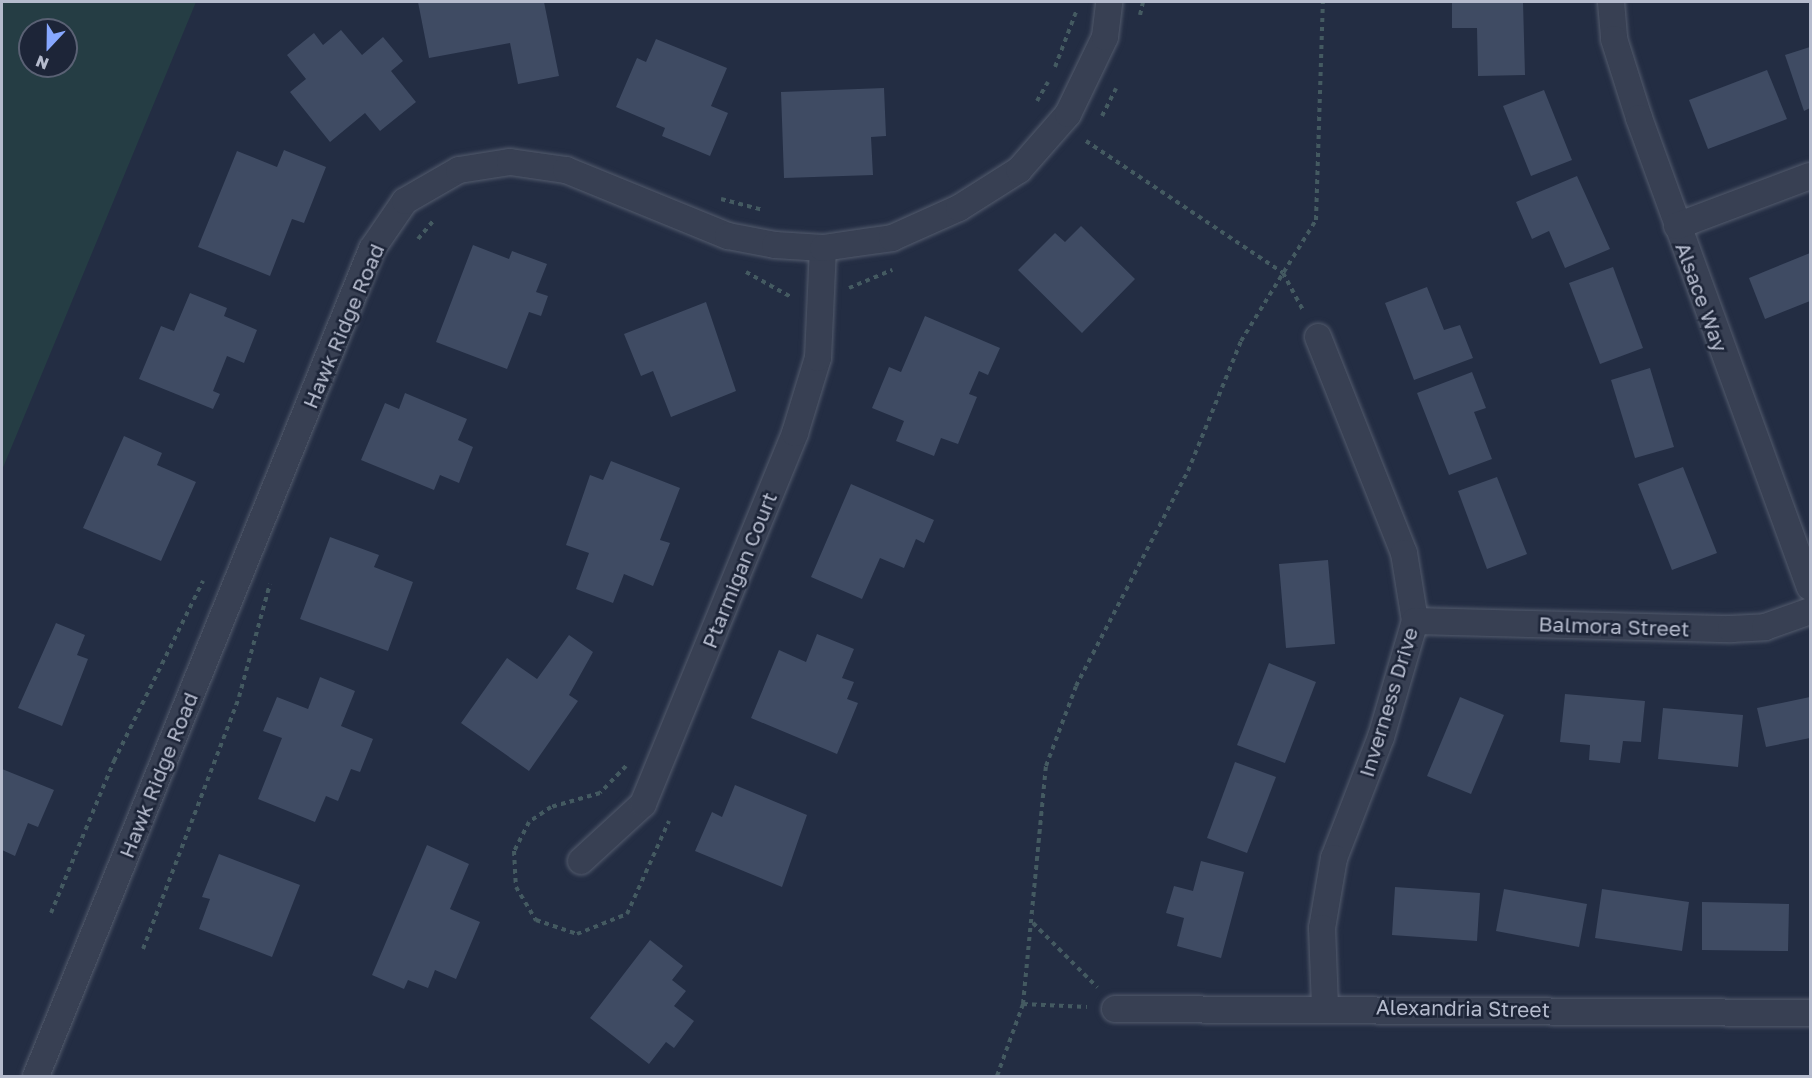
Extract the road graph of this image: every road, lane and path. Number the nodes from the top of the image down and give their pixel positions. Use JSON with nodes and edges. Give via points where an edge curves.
{"nodes":[{"id":1,"x":1079,"y":2,"type":"edge"},
{"id":2,"x":1110,"y":2,"type":"edge"},
{"id":3,"x":1323,"y":2,"type":"edge"},
{"id":4,"x":1611,"y":2,"type":"edge"},
{"id":5,"x":1033,"y":109,"type":"dead end"},
{"id":6,"x":1086,"y":141,"type":"dead end"},
{"id":7,"x":1810,"y":177,"type":"edge"},
{"id":8,"x":710,"y":196,"type":"dead end"},
{"id":9,"x":775,"y":214,"type":"dead end"},
{"id":10,"x":437,"y":216,"type":"dead end"},
{"id":11,"x":1677,"y":226,"type":"junction"},
{"id":12,"x":415,"y":242,"type":"dead end"},
{"id":13,"x":823,"y":248,"type":"junction"},
{"id":14,"x":1283,"y":273,"type":"junction"},
{"id":15,"x":1318,"y":337,"type":"joint"},
{"id":16,"x":205,"y":577,"type":"dead end"},
{"id":17,"x":272,"y":578,"type":"dead end"},
{"id":18,"x":1810,"y":587,"type":"edge"},
{"id":19,"x":1810,"y":611,"type":"edge"},
{"id":20,"x":1414,"y":621,"type":"junction"},
{"id":21,"x":581,"y":861,"type":"dead end"},
{"id":22,"x":51,"y":913,"type":"dead end"},
{"id":23,"x":1033,"y":923,"type":"junction"},
{"id":24,"x":143,"y":949,"type":"dead end"},
{"id":25,"x":1023,"y":1004,"type":"junction"},
{"id":26,"x":1324,"y":1006,"type":"junction"},
{"id":27,"x":1115,"y":1009,"type":"junction"},
{"id":28,"x":1810,"y":1013,"type":"edge"},
{"id":29,"x":36,"y":1077,"type":"edge"},
{"id":30,"x":997,"y":1077,"type":"edge"}],
"edges":[{"from":1,"to":5,"type":"path","via":[[1053,74]]},
{"from":2,"to":13,"type":"street","name":"Hawk Ridge Road","via":[[1105,37],[1068,114],[1019,170],[959,208],[892,238]]},
{"from":3,"to":14,"type":"path","via":[[1316,220]]},
{"from":4,"to":11,"type":"street","name":"Alsace Way","via":[[1614,39]]},
{"from":6,"to":14,"type":"path"},
{"from":7,"to":11,"type":"street"},
{"from":8,"to":9,"type":"path"},
{"from":10,"to":12,"type":"path"},
{"from":11,"to":18,"type":"street","name":"Alsace Way"},
{"from":13,"to":21,"type":"street","name":"Ptarmigan Court","via":[[818,357],[795,433],[643,804]]},
{"from":13,"to":29,"type":"street","name":"Hawk Ridge Road","via":[[728,236],[566,170],[510,162],[459,170],[405,201],[372,249]]},
{"from":14,"to":15,"type":"path"},
{"from":14,"to":23,"type":"path","via":[[1241,341],[1188,471],[1076,686],[1046,766]]},
{"from":15,"to":20,"type":"street","name":"Inverness Drive","via":[[1404,553]]},
{"from":16,"to":22,"type":"path","via":[[114,761]]},
{"from":17,"to":24,"type":"path","via":[[239,697]]},
{"from":19,"to":20,"type":"street","name":"Balmora Street","via":[[1765,627],[1731,629]]},
{"from":20,"to":26,"type":"street","name":"Inverness Drive","via":[[1381,737],[1334,858],[1322,928]]},
{"from":23,"to":25,"type":"path"},
{"from":23,"to":27,"type":"path"},
{"from":25,"to":27,"type":"path"},
{"from":25,"to":30,"type":"path"},
{"from":26,"to":27,"type":"street","name":"Alexandria Street","via":[[1228,1012]]},
{"from":26,"to":28,"type":"street","name":"Alexandria Street"}]}
